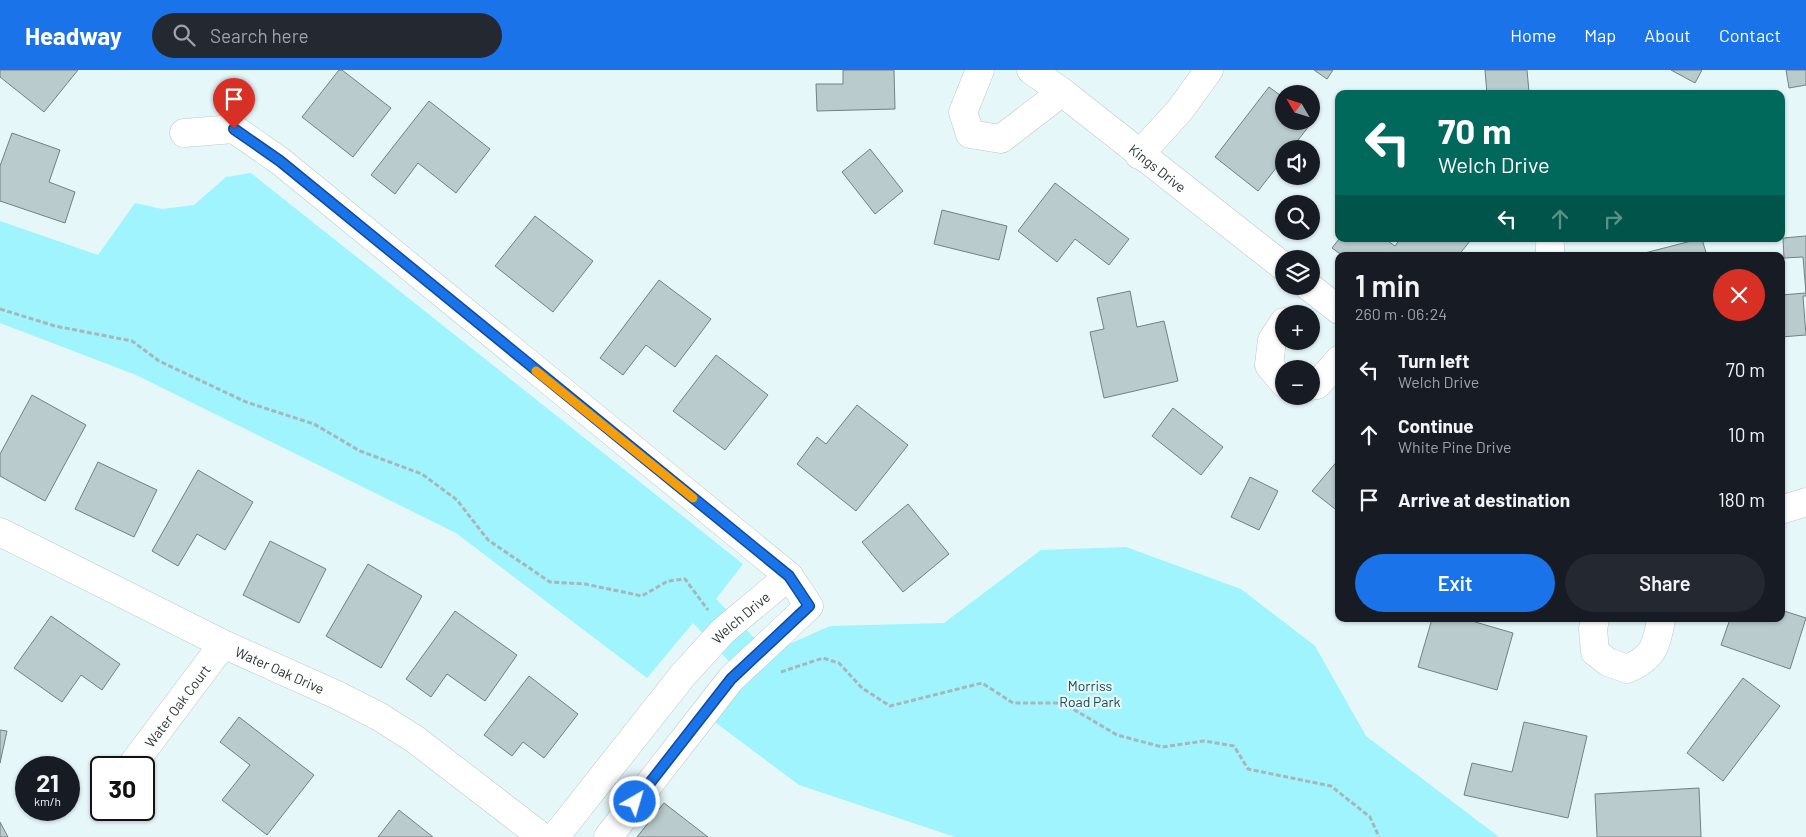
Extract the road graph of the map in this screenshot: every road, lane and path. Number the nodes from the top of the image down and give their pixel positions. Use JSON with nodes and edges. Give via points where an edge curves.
{"nodes":[{"id":1,"x":980,"y":70,"type":"edge"},
{"id":2,"x":1031,"y":70,"type":"edge"},
{"id":3,"x":1210,"y":70,"type":"edge"},
{"id":4,"x":1062,"y":92,"type":"junction"},
{"id":5,"x":184,"y":133,"type":"dead end"},
{"id":6,"x":1140,"y":155,"type":"junction"},
{"id":7,"x":1275,"y":261,"type":"edge"},
{"id":8,"x":1320,"y":295,"type":"edge"},
{"id":9,"x":1335,"y":307,"type":"edge"},
{"id":10,"x":0,"y":309,"type":"edge"},
{"id":11,"x":1275,"y":336,"type":"edge"},
{"id":12,"x":1335,"y":365,"type":"edge"},
{"id":13,"x":1275,"y":372,"type":"edge"},
{"id":14,"x":1320,"y":382,"type":"edge"},
{"id":15,"x":1806,"y":502,"type":"edge"},
{"id":16,"x":1785,"y":509,"type":"edge"},
{"id":17,"x":0,"y":532,"type":"edge"},
{"id":18,"x":789,"y":576,"type":"junction"},
{"id":19,"x":1594,"y":622,"type":"edge"},
{"id":20,"x":1661,"y":622,"type":"edge"},
{"id":21,"x":723,"y":632,"type":"junction"},
{"id":22,"x":223,"y":644,"type":"junction"},
{"id":23,"x":749,"y":662,"type":"junction"},
{"id":24,"x":139,"y":756,"type":"edge"},
{"id":25,"x":542,"y":837,"type":"edge"},
{"id":26,"x":555,"y":837,"type":"edge"},
{"id":27,"x":608,"y":837,"type":"edge"},
{"id":28,"x":1379,"y":837,"type":"edge"}],
"edges":[{"from":1,"to":4,"type":"street","via":[[963,112],[970,134],[1001,139]]},
{"from":2,"to":4,"type":"street","name":"Kings Drive"},
{"from":3,"to":6,"type":"street"},
{"from":4,"to":6,"type":"street","name":"Kings Drive"},
{"from":5,"to":18,"type":"street","via":[[234,129],[280,161]]},
{"from":6,"to":7,"type":"street","name":"Kings Drive"},
{"from":8,"to":9,"type":"street"},
{"from":10,"to":21,"type":"path","via":[[55,326],[132,341],[159,361],[246,402],[314,424],[360,451],[422,474],[457,500],[488,540],[550,582],[585,584],[642,596],[668,581],[685,579]]},
{"from":11,"to":13,"type":"street","via":[[1269,365]]},
{"from":12,"to":14,"type":"street"},
{"from":15,"to":16,"type":"street"},
{"from":17,"to":22,"type":"street","name":"Water Oak Drive"},
{"from":18,"to":21,"type":"street","name":"Welch Drive"},
{"from":18,"to":23,"type":"street","via":[[809,606]]},
{"from":19,"to":20,"type":"street","via":[[1595,652],[1608,662],[1627,669],[1644,662],[1658,640]]},
{"from":21,"to":26,"type":"street","name":"Welch Drive","via":[[683,675]]},
{"from":22,"to":24,"type":"street","name":"Water Oak Court"},
{"from":22,"to":25,"type":"street","name":"Water Oak Drive","via":[[380,717],[416,740]]},
{"from":23,"to":27,"type":"street","via":[[731,679]]},
{"from":23,"to":28,"type":"path","via":[[757,672],[770,676],[823,658],[839,663],[862,688],[890,706],[982,683],[1014,703],[1063,703],[1117,735],[1162,747],[1204,742],[1234,746],[1248,769],[1331,786],[1370,817]]}]}
